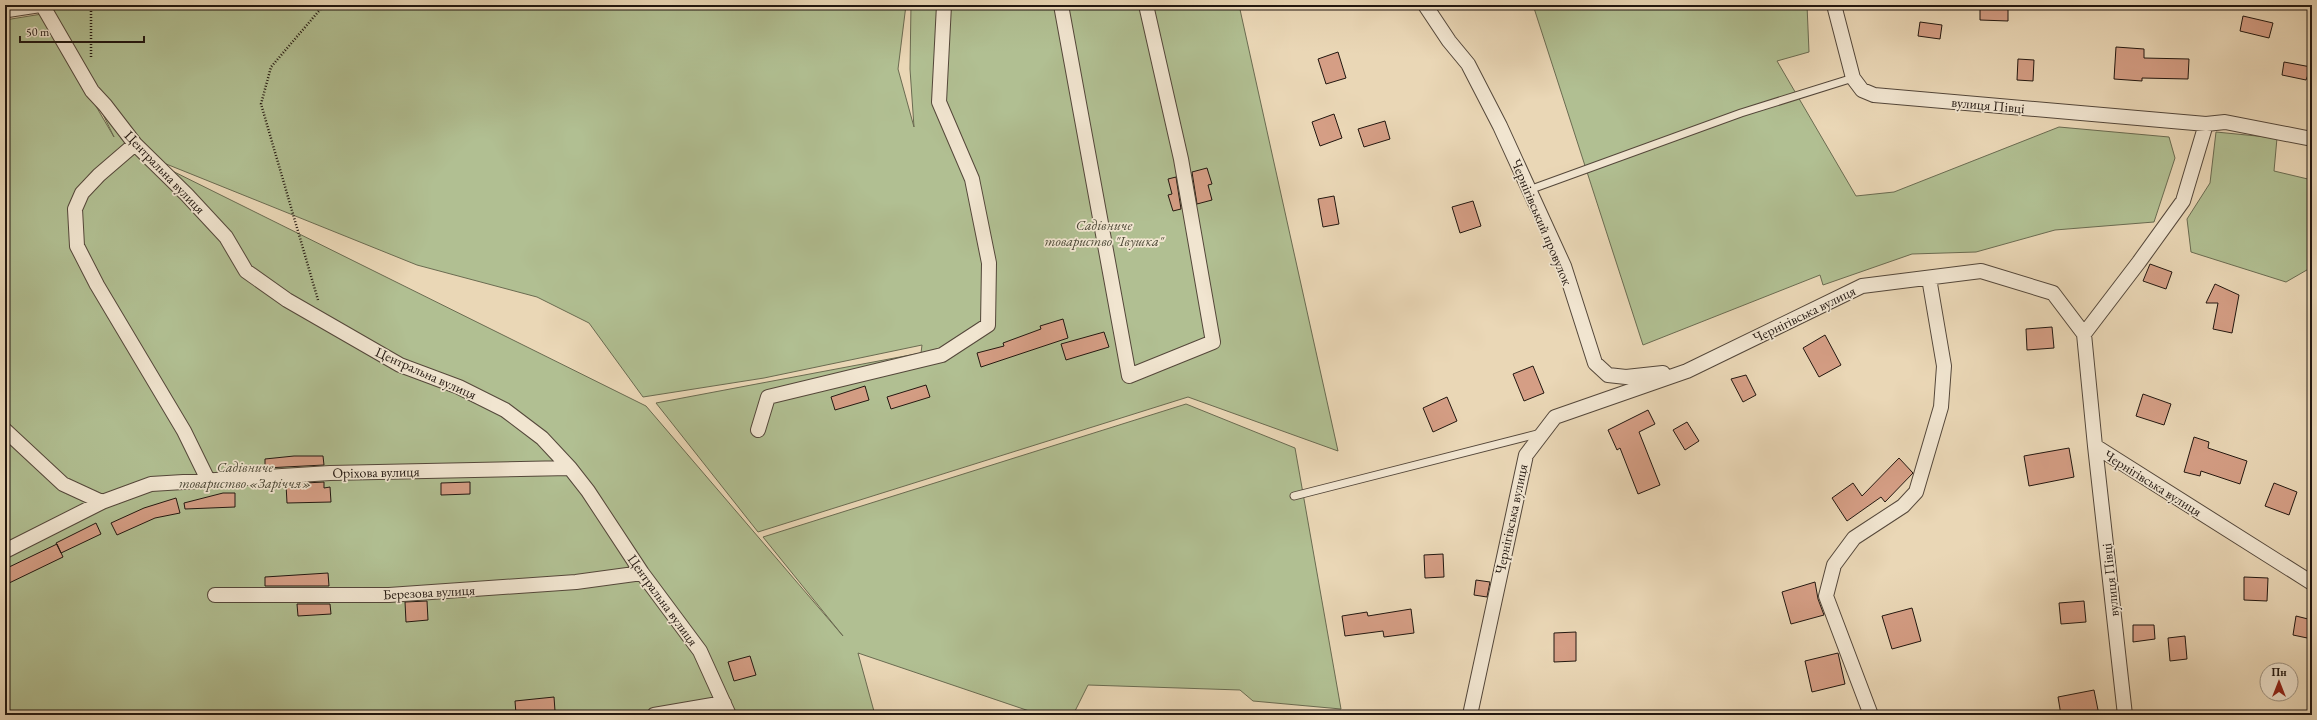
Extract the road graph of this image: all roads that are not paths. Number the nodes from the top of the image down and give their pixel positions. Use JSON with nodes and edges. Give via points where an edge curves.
{"nodes":[{"id":1,"x":944,"y":5,"type":"edge"},
{"id":2,"x":1061,"y":5,"type":"edge"},
{"id":3,"x":1146,"y":5,"type":"edge"},
{"id":4,"x":1425,"y":5,"type":"edge"},
{"id":5,"x":1834,"y":5,"type":"edge"},
{"id":6,"x":44,"y":8,"type":"joint"},
{"id":7,"x":5,"y":14,"type":"edge"},
{"id":8,"x":1853,"y":78,"type":"junction"},
{"id":9,"x":2206,"y":124,"type":"junction"},
{"id":10,"x":2312,"y":139,"type":"edge"},
{"id":11,"x":135,"y":144,"type":"junction"},
{"id":12,"x":1529,"y":190,"type":"junction"},
{"id":13,"x":1928,"y":278,"type":"junction"},
{"id":14,"x":2084,"y":334,"type":"junction"},
{"id":15,"x":1686,"y":371,"type":"junction"},
{"id":16,"x":5,"y":430,"type":"edge"},
{"id":17,"x":758,"y":430,"type":"dead end"},
{"id":18,"x":1546,"y":432,"type":"junction"},
{"id":19,"x":2095,"y":446,"type":"junction"},
{"id":20,"x":570,"y":468,"type":"junction"},
{"id":21,"x":208,"y":480,"type":"junction"},
{"id":22,"x":1294,"y":496,"type":"dead end"},
{"id":23,"x":102,"y":502,"type":"junction"},
{"id":24,"x":5,"y":551,"type":"edge"},
{"id":25,"x":642,"y":573,"type":"junction"},
{"id":26,"x":2312,"y":583,"type":"edge"},
{"id":27,"x":215,"y":595,"type":"dead end"},
{"id":28,"x":727,"y":709,"type":"edge"},
{"id":29,"x":654,"y":715,"type":"edge"},
{"id":30,"x":1470,"y":715,"type":"edge"},
{"id":31,"x":1871,"y":715,"type":"edge"},
{"id":32,"x":2125,"y":715,"type":"edge"}],
"edges":[{"from":1,"to":17,"type":"street","via":[[940,102],[972,179],[989,263],[988,325],[942,355],[768,397]]},
{"from":2,"to":3,"type":"street","via":[[1130,376],[1213,342],[1181,159]]},
{"from":4,"to":12,"type":"street","name":"Чернігівський провулок","via":[[1468,64]]},
{"from":5,"to":8,"type":"street","name":"вулиця Півці"},
{"from":6,"to":7,"type":"lane"},
{"from":6,"to":11,"type":"street","name":"Центральна вулиця","via":[[92,91]]},
{"from":8,"to":9,"type":"street","name":"вулиця Півці","via":[[1862,90],[1874,95]]},
{"from":8,"to":12,"type":"lane","via":[[1741,112]]},
{"from":9,"to":10,"type":"street","name":"вулиця Півці","via":[[2225,122]]},
{"from":9,"to":14,"type":"street","via":[[2183,201]]},
{"from":11,"to":20,"type":"street","name":"Центральна вулиця","via":[[226,236],[246,271],[287,300],[400,365],[459,387],[505,410],[542,438]]},
{"from":11,"to":21,"type":"street","via":[[99,174],[82,193],[76,209],[77,246],[97,285],[184,431]]},
{"from":12,"to":15,"type":"street","name":"Чернігівський провулок","via":[[1564,266],[1595,363],[1608,375],[1626,377]]},
{"from":13,"to":14,"type":"street","name":"Чернігівська вулиця","via":[[1981,272],[2053,293]]},
{"from":13,"to":15,"type":"street","name":"Чернігівська вулиця","via":[[1862,286]]},
{"from":13,"to":31,"type":"street","via":[[1944,366],[1941,407],[1916,492],[1903,506],[1854,538],[1834,565],[1826,596]]},
{"from":14,"to":19,"type":"street","name":"Чернігівська вулиця"},
{"from":15,"to":18,"type":"street","name":"Чернігівська вулиця","via":[[1555,417]]},
{"from":16,"to":23,"type":"street","via":[[63,484]]},
{"from":18,"to":22,"type":"lane"},
{"from":18,"to":30,"type":"street","name":"Чернігівська вулиця","via":[[1526,455]]},
{"from":19,"to":26,"type":"street","name":"Чернігівська вулиця"},
{"from":19,"to":32,"type":"street","name":"вулиця Півці"},
{"from":20,"to":21,"type":"street","name":"Оріхова вулиця","via":[[330,473]]},
{"from":20,"to":25,"type":"street","name":"Центральна вулиця"},
{"from":21,"to":23,"type":"street","name":"Оріхова вулиця","via":[[151,484]]},
{"from":23,"to":24,"type":"street","name":"Оріхова вулиця"},
{"from":25,"to":27,"type":"street","name":"Березова вулиця","via":[[576,582],[396,595]]},
{"from":25,"to":28,"type":"street","name":"Центральна вулиця","via":[[700,650]]},
{"from":28,"to":29,"type":"street"}]}
